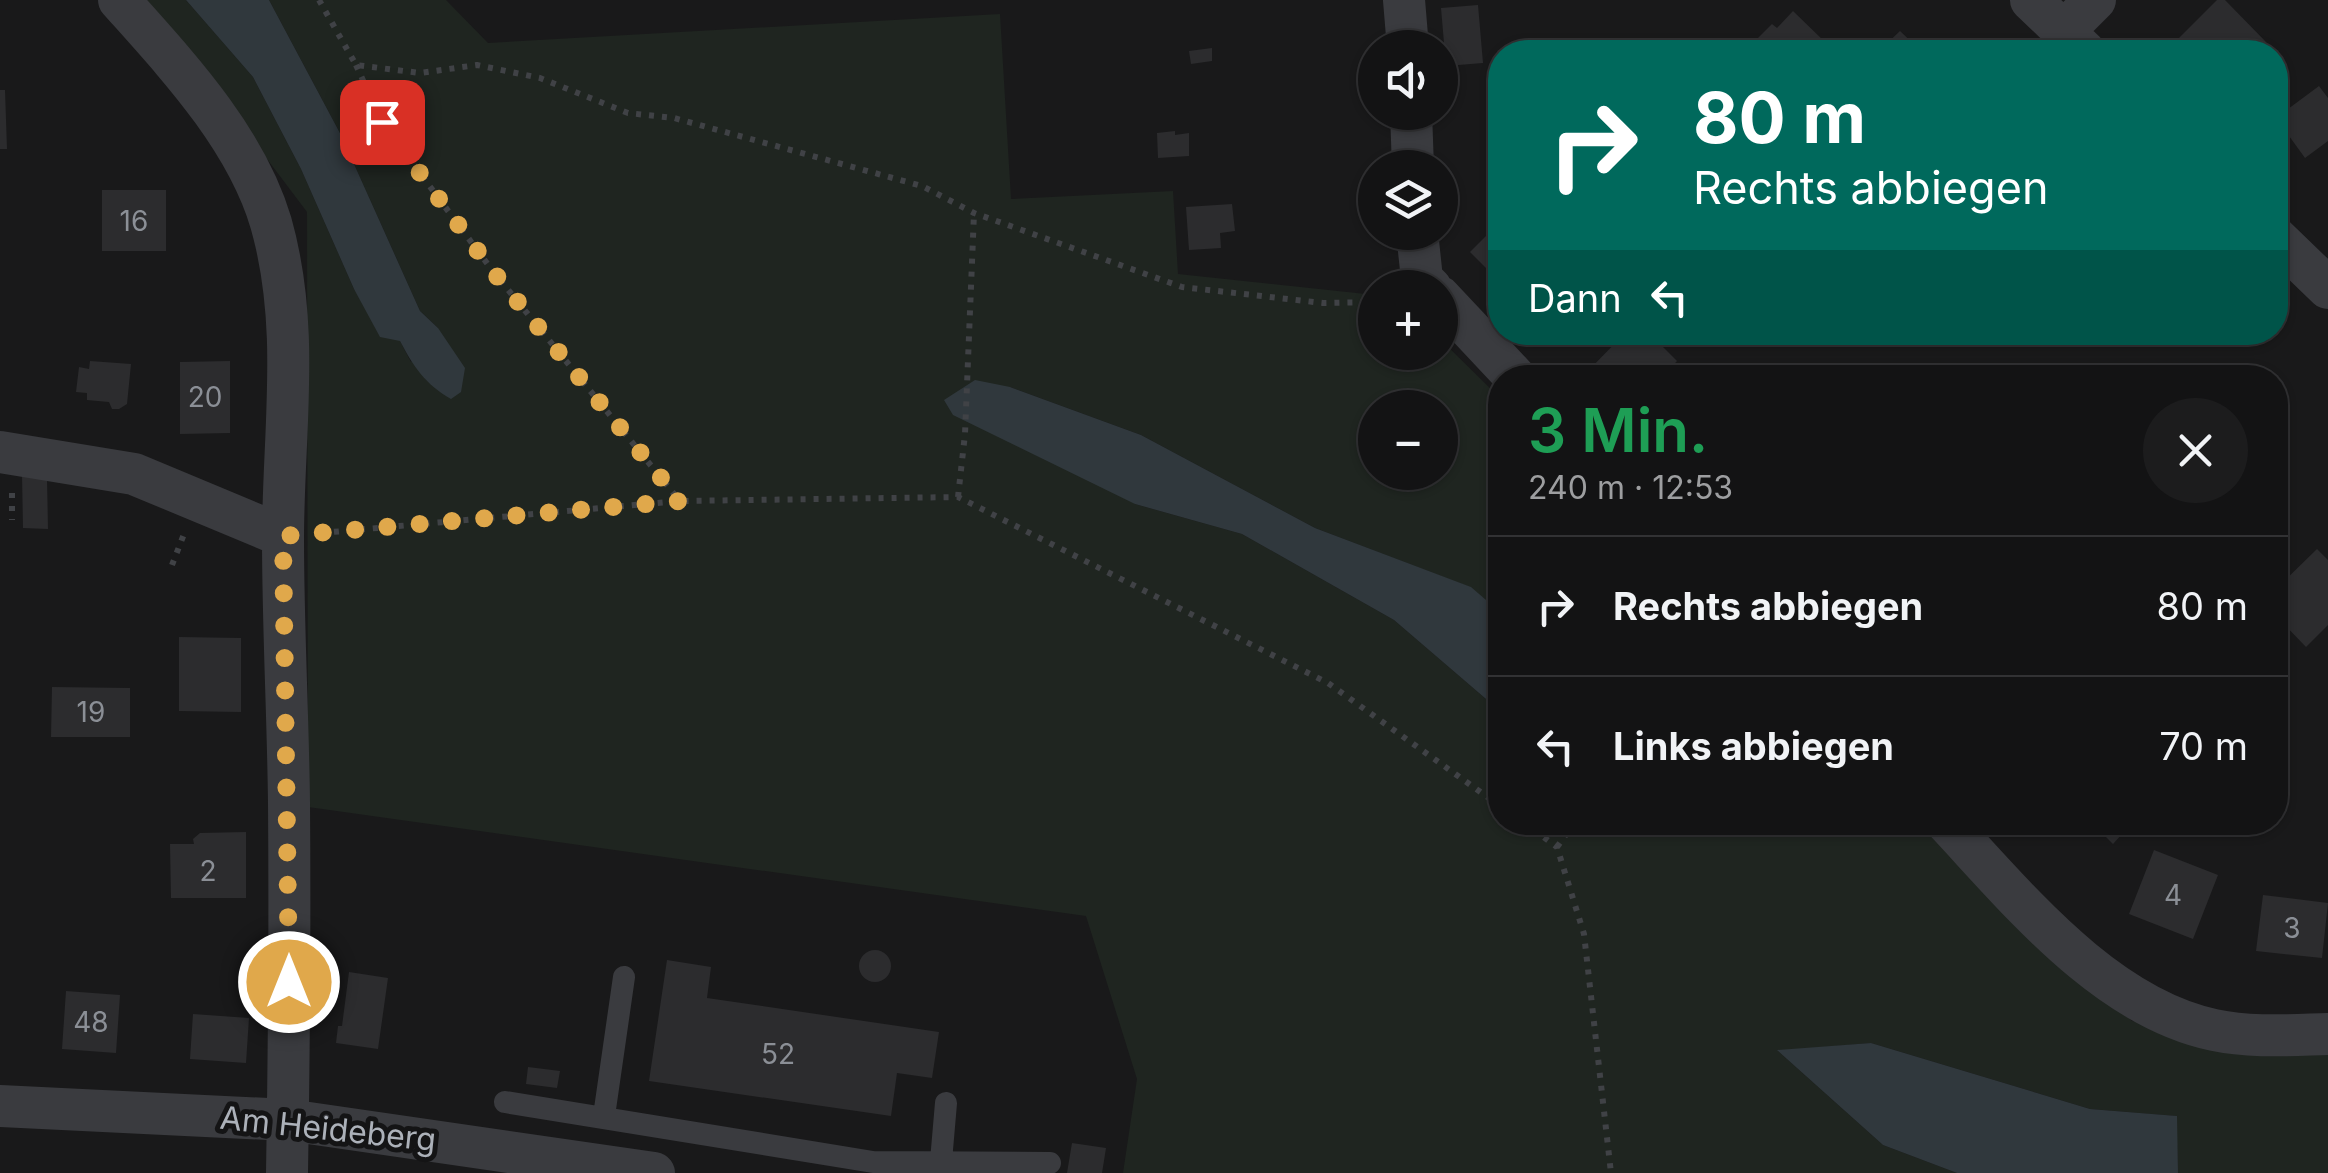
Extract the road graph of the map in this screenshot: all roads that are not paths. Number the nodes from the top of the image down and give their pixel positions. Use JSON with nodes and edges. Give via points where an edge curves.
{"nodes":[{"id":1,"x":119,"y":0,"type":"edge"},
{"id":2,"x":1404,"y":0,"type":"edge"},
{"id":3,"x":2031,"y":0,"type":"edge"},
{"id":4,"x":2095,"y":0,"type":"edge"},
{"id":5,"x":1406,"y":30,"type":"edge"},
{"id":6,"x":2072,"y":40,"type":"edge"},
{"id":7,"x":2075,"y":40,"type":"edge"},
{"id":8,"x":2288,"y":250,"type":"edge"},
{"id":9,"x":2328,"y":288,"type":"edge"},
{"id":10,"x":1458,"y":316,"type":"edge"},
{"id":11,"x":1504,"y":365,"type":"edge"},
{"id":12,"x":0,"y":452,"type":"edge"},
{"id":13,"x":283,"y":536,"type":"junction"},
{"id":14,"x":1958,"y":835,"type":"edge"},
{"id":15,"x":624,"y":976,"type":"dead end"},
{"id":16,"x":2328,"y":1034,"type":"edge"},
{"id":17,"x":505,"y":1102,"type":"dead end"},
{"id":18,"x":946,"y":1103,"type":"dead end"},
{"id":19,"x":0,"y":1106,"type":"edge"},
{"id":20,"x":604,"y":1116,"type":"junction"},
{"id":21,"x":288,"y":1120,"type":"junction"},
{"id":22,"x":941,"y":1160,"type":"junction"},
{"id":23,"x":1050,"y":1162,"type":"dead end"},
{"id":24,"x":654,"y":1172,"type":"edge"},
{"id":25,"x":287,"y":1173,"type":"edge"}],
"edges":[{"from":1,"to":13,"type":"street","via":[[224,131],[256,183],[271,224],[287,322]]},
{"from":2,"to":5,"type":"street"},
{"from":3,"to":6,"type":"street"},
{"from":4,"to":7,"type":"street"},
{"from":8,"to":9,"type":"street"},
{"from":10,"to":11,"type":"street"},
{"from":12,"to":13,"type":"street","via":[[134,474]]},
{"from":13,"to":21,"type":"street"},
{"from":14,"to":16,"type":"street","via":[[2102,977],[2155,1008],[2211,1030]]},
{"from":15,"to":20,"type":"lane"},
{"from":17,"to":20,"type":"lane"},
{"from":18,"to":22,"type":"lane"},
{"from":19,"to":21,"type":"street","name":"Am Heideberg"},
{"from":20,"to":22,"type":"lane","via":[[873,1162]]},
{"from":21,"to":24,"type":"street","name":"Am Heideberg"},
{"from":21,"to":25,"type":"street"},
{"from":22,"to":23,"type":"lane"}]}
